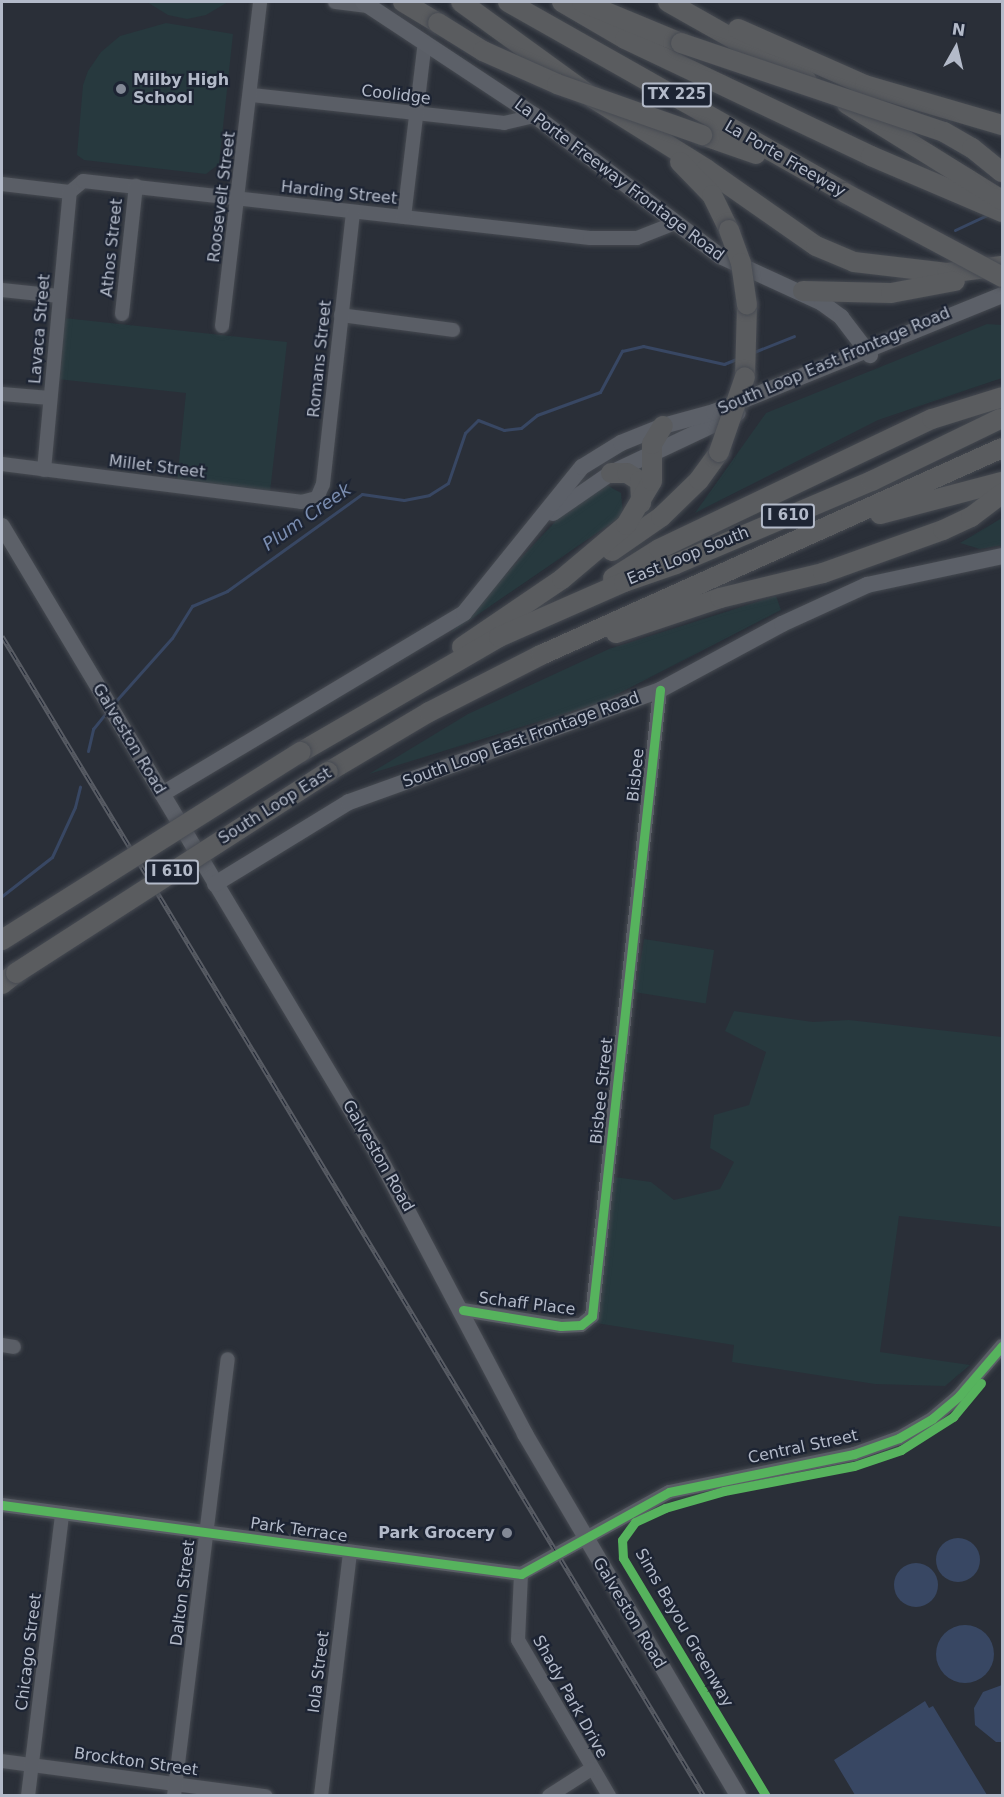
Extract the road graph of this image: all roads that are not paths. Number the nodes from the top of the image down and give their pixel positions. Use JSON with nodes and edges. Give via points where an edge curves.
{"nodes":[{"id":1,"x":260,"y":2,"type":"edge"},
{"id":2,"x":335,"y":2,"type":"edge"},
{"id":3,"x":403,"y":2,"type":"edge"},
{"id":4,"x":461,"y":2,"type":"edge"},
{"id":5,"x":508,"y":2,"type":"edge"},
{"id":6,"x":562,"y":2,"type":"edge"},
{"id":7,"x":582,"y":2,"type":"edge"},
{"id":8,"x":668,"y":2,"type":"edge"},
{"id":9,"x":673,"y":2,"type":"edge"},
{"id":10,"x":366,"y":4,"type":"edge"},
{"id":11,"x":425,"y":42,"type":"junction"},
{"id":12,"x":252,"y":95,"type":"junction"},
{"id":13,"x":415,"y":115,"type":"junction"},
{"id":14,"x":535,"y":116,"type":"junction"},
{"id":15,"x":1002,"y":126,"type":"edge"},
{"id":16,"x":644,"y":131,"type":"junction"},
{"id":17,"x":793,"y":167,"type":"junction"},
{"id":18,"x":1002,"y":172,"type":"edge"},
{"id":19,"x":2,"y":184,"type":"edge"},
{"id":20,"x":136,"y":186,"type":"junction"},
{"id":21,"x":70,"y":192,"type":"junction"},
{"id":22,"x":238,"y":198,"type":"junction"},
{"id":23,"x":1002,"y":200,"type":"edge"},
{"id":24,"x":1002,"y":212,"type":"edge"},
{"id":25,"x":352,"y":213,"type":"junction"},
{"id":26,"x":404,"y":217,"type":"junction"},
{"id":27,"x":675,"y":222,"type":"junction"},
{"id":28,"x":1002,"y":267,"type":"edge"},
{"id":29,"x":1002,"y":278,"type":"edge"},
{"id":30,"x":2,"y":290,"type":"edge"},
{"id":31,"x":803,"y":291,"type":"junction"},
{"id":32,"x":1002,"y":295,"type":"edge"},
{"id":33,"x":59,"y":296,"type":"junction"},
{"id":34,"x":1002,"y":305,"type":"edge"},
{"id":35,"x":122,"y":314,"type":"dead end"},
{"id":36,"x":341,"y":315,"type":"junction"},
{"id":37,"x":841,"y":316,"type":"junction"},
{"id":38,"x":222,"y":326,"type":"dead end"},
{"id":39,"x":453,"y":330,"type":"dead end"},
{"id":40,"x":869,"y":351,"type":"junction"},
{"id":41,"x":818,"y":368,"type":"junction"},
{"id":42,"x":2,"y":394,"type":"edge"},
{"id":43,"x":1002,"y":397,"type":"edge"},
{"id":44,"x":50,"y":398,"type":"junction"},
{"id":45,"x":1002,"y":418,"type":"edge"},
{"id":46,"x":663,"y":426,"type":"junction"},
{"id":47,"x":1002,"y":448,"type":"edge"},
{"id":48,"x":652,"y":453,"type":"junction"},
{"id":49,"x":2,"y":464,"type":"edge"},
{"id":50,"x":44,"y":470,"type":"junction"},
{"id":51,"x":611,"y":472,"type":"junction"},
{"id":52,"x":1002,"y":482,"type":"edge"},
{"id":53,"x":1002,"y":494,"type":"edge"},
{"id":54,"x":309,"y":500,"type":"joint"},
{"id":55,"x":640,"y":506,"type":"junction"},
{"id":56,"x":2,"y":525,"type":"edge"},
{"id":57,"x":814,"y":533,"type":"junction"},
{"id":58,"x":528,"y":536,"type":"junction"},
{"id":59,"x":1002,"y":556,"type":"edge"},
{"id":60,"x":562,"y":579,"type":"junction"},
{"id":61,"x":570,"y":605,"type":"junction"},
{"id":62,"x":541,"y":655,"type":"junction"},
{"id":63,"x":410,"y":687,"type":"junction"},
{"id":64,"x":660,"y":690,"type":"junction"},
{"id":65,"x":429,"y":712,"type":"joint"},
{"id":66,"x":162,"y":794,"type":"junction"},
{"id":67,"x":641,"y":862,"type":"joint"},
{"id":68,"x":215,"y":884,"type":"junction"},
{"id":69,"x":2,"y":940,"type":"edge"},
{"id":70,"x":6,"y":980,"type":"edge"},
{"id":71,"x":462,"y":1310,"type":"junction"},
{"id":72,"x":588,"y":1322,"type":"joint"},
{"id":73,"x":1002,"y":1346,"type":"edge"},
{"id":74,"x":228,"y":1359,"type":"dead end"},
{"id":75,"x":2,"y":1505,"type":"edge"},
{"id":76,"x":62,"y":1513,"type":"junction"},
{"id":77,"x":208,"y":1531,"type":"junction"},
{"id":78,"x":584,"y":1538,"type":"junction"},
{"id":79,"x":350,"y":1552,"type":"junction"},
{"id":80,"x":521,"y":1574,"type":"junction"},
{"id":81,"x":2,"y":1761,"type":"edge"},
{"id":82,"x":32,"y":1764,"type":"junction"},
{"id":83,"x":591,"y":1769,"type":"junction"},
{"id":84,"x":175,"y":1790,"type":"edge"},
{"id":85,"x":28,"y":1796,"type":"edge"},
{"id":86,"x":266,"y":1796,"type":"edge"},
{"id":87,"x":321,"y":1796,"type":"edge"},
{"id":88,"x":549,"y":1796,"type":"edge"},
{"id":89,"x":609,"y":1796,"type":"edge"},
{"id":90,"x":738,"y":1796,"type":"edge"}],
"edges":[{"from":1,"to":12,"type":"street","name":"Roosevelt Street"},
{"from":2,"to":10,"type":"street"},
{"from":3,"to":17,"type":"highway","bridge":true,"via":[[483,51],[557,84]]},
{"from":4,"to":16,"type":"highway"},
{"from":5,"to":17,"type":"highway","name":"La Porte Freeway","number":"TX 225","via":[[661,85]]},
{"from":6,"to":24,"type":"highway","name":"La Porte Freeway","number":"TX 225","via":[[625,39],[871,156]]},
{"from":7,"to":18,"type":"highway","bridge":true,"via":[[681,43],[944,132]]},
{"from":8,"to":23,"type":"highway","via":[[887,127]]},
{"from":9,"to":15,"type":"highway","via":[[865,85]]},
{"from":10,"to":11,"type":"main road","name":"La Porte Freeway Frontage Road"},
{"from":11,"to":13,"type":"street"},
{"from":11,"to":14,"type":"main road","name":"La Porte Freeway Frontage Road"},
{"from":12,"to":13,"type":"street","name":"Coolidge"},
{"from":12,"to":22,"type":"street","name":"Roosevelt Street"},
{"from":13,"to":14,"type":"street","name":"Coolidge","via":[[504,123]]},
{"from":13,"to":26,"type":"street"},
{"from":14,"to":27,"type":"main road","name":"La Porte Freeway Frontage Road"},
{"from":16,"to":28,"type":"highway","via":[[816,246],[854,262],[947,273]]},
{"from":16,"to":60,"type":"highway","bridge":true,"via":[[686,166],[711,195],[729,230],[741,264],[747,305],[745,377],[719,452],[699,480],[661,518]]},
{"from":17,"to":29,"type":"highway","name":"La Porte Freeway","number":"TX 225","bridge":true},
{"from":19,"to":21,"type":"street","name":"Harding Street"},
{"from":20,"to":21,"type":"street","name":"Harding Street","via":[[83,181]]},
{"from":20,"to":22,"type":"street","name":"Harding Street"},
{"from":20,"to":35,"type":"street","name":"Athos Street"},
{"from":21,"to":33,"type":"street","name":"Lavaca Street"},
{"from":22,"to":25,"type":"street","name":"Harding Street"},
{"from":22,"to":38,"type":"street","name":"Roosevelt Street"},
{"from":25,"to":26,"type":"street","name":"Harding Street"},
{"from":25,"to":36,"type":"street","name":"Romans Street"},
{"from":26,"to":27,"type":"street","name":"Harding Street","via":[[590,238],[637,238]]},
{"from":27,"to":31,"type":"main road","name":"La Porte Freeway Frontage Road","via":[[736,265]]},
{"from":28,"to":31,"type":"highway","via":[[891,293]]},
{"from":30,"to":33,"type":"street"},
{"from":31,"to":37,"type":"main road","name":"La Porte Freeway Frontage Road"},
{"from":32,"to":40,"type":"main road","name":"South Loop East Frontage Road"},
{"from":33,"to":44,"type":"street","name":"Lavaca Street"},
{"from":34,"to":40,"type":"main road","name":"South Loop East Frontage Road"},
{"from":36,"to":39,"type":"street"},
{"from":36,"to":54,"type":"street","name":"Romans Street","via":[[323,484],[317,498]]},
{"from":37,"to":40,"type":"main road","name":"La Porte Freeway Frontage Road"},
{"from":37,"to":41,"type":"main road","via":[[850,332],[850,343]]},
{"from":40,"to":41,"type":"main road","name":"South Loop East Frontage Road"},
{"from":40,"to":48,"type":"main road","name":"South Loop East Frontage Road"},
{"from":41,"to":46,"type":"main road","name":"South Loop East Frontage Road","via":[[714,412]]},
{"from":42,"to":44,"type":"street"},
{"from":43,"to":61,"type":"highway","via":[[932,419],[659,549]]},
{"from":44,"to":50,"type":"street","name":"Lavaca Street"},
{"from":45,"to":61,"type":"highway","name":"East Loop South","number":"I 610","via":[[872,481]]},
{"from":46,"to":48,"type":"highway","via":[[656,435]]},
{"from":46,"to":58,"type":"main road","name":"South Loop East Frontage Road","via":[[621,443],[582,467]]},
{"from":47,"to":57,"type":"highway","name":"East Loop South","number":"I 610"},
{"from":48,"to":51,"type":"main road","name":"South Loop East Frontage Road"},
{"from":48,"to":55,"type":"highway","via":[[652,481]]},
{"from":49,"to":50,"type":"street","name":"Millet Street"},
{"from":50,"to":54,"type":"street","name":"Millet Street"},
{"from":51,"to":55,"type":"highway","via":[[627,473],[640,481]]},
{"from":51,"to":58,"type":"main road","name":"South Loop East Frontage Road","via":[[565,502]]},
{"from":52,"to":57,"type":"highway"},
{"from":53,"to":62,"type":"highway","via":[[971,517],[944,530],[823,573],[720,598]]},
{"from":55,"to":60,"type":"highway","via":[[626,525]]},
{"from":56,"to":66,"type":"main road","name":"Galveston Road"},
{"from":57,"to":62,"type":"highway","name":"East Loop South","number":"I 610"},
{"from":58,"to":66,"type":"main road","name":"South Loop East Frontage Road","via":[[464,613]]},
{"from":59,"to":64,"type":"main road","name":"South Loop East Frontage Road","via":[[867,585],[782,624]]},
{"from":60,"to":63,"type":"highway","via":[[513,609]]},
{"from":61,"to":63,"type":"highway","name":"East Loop South","number":"I 610","via":[[499,637]]},
{"from":62,"to":65,"type":"highway","name":"East Loop South","number":"I 610"},
{"from":63,"to":69,"type":"highway","name":"South Loop East","number":"I 610","bridge":true},
{"from":64,"to":67,"type":"street","name":"Bisbee"},
{"from":64,"to":68,"type":"main road","name":"South Loop East Frontage Road","via":[[348,802]]},
{"from":65,"to":70,"type":"highway","name":"South Loop East","number":"I 610","bridge":true,"via":[[328,772]]},
{"from":66,"to":68,"type":"main road","name":"Galveston Road"},
{"from":67,"to":72,"type":"street","name":"Bisbee Street","via":[[594,1305]]},
{"from":68,"to":71,"type":"main road","name":"Galveston Road","via":[[377,1153]]},
{"from":71,"to":72,"type":"street","name":"Schaff Place","via":[[561,1326]]},
{"from":71,"to":78,"type":"main road","name":"Galveston Road"},
{"from":73,"to":78,"type":"street","name":"Central Street","via":[[959,1396],[933,1418],[899,1438],[854,1454],[669,1492]]},
{"from":74,"to":77,"type":"street","name":"Dalton Street"},
{"from":75,"to":76,"type":"street","name":"Park Terrace"},
{"from":76,"to":77,"type":"street","name":"Park Terrace"},
{"from":76,"to":82,"type":"street","name":"Chicago Street"},
{"from":77,"to":79,"type":"street","name":"Park Terrace"},
{"from":77,"to":84,"type":"street","name":"Dalton Street"},
{"from":78,"to":80,"type":"street"},
{"from":78,"to":90,"type":"main road","name":"Galveston Road"},
{"from":79,"to":80,"type":"street","name":"Park Terrace"},
{"from":79,"to":87,"type":"street","name":"Iola Street"},
{"from":80,"to":83,"type":"street","name":"Shady Park Drive","via":[[518,1640]]},
{"from":81,"to":82,"type":"street","name":"Brockton Street"},
{"from":82,"to":84,"type":"street","name":"Brockton Street"},
{"from":82,"to":85,"type":"street","name":"Chicago Street"},
{"from":83,"to":88,"type":"street"},
{"from":83,"to":89,"type":"street","name":"Shady Park Drive"},
{"from":84,"to":86,"type":"street","name":"Brockton Street"}]}
